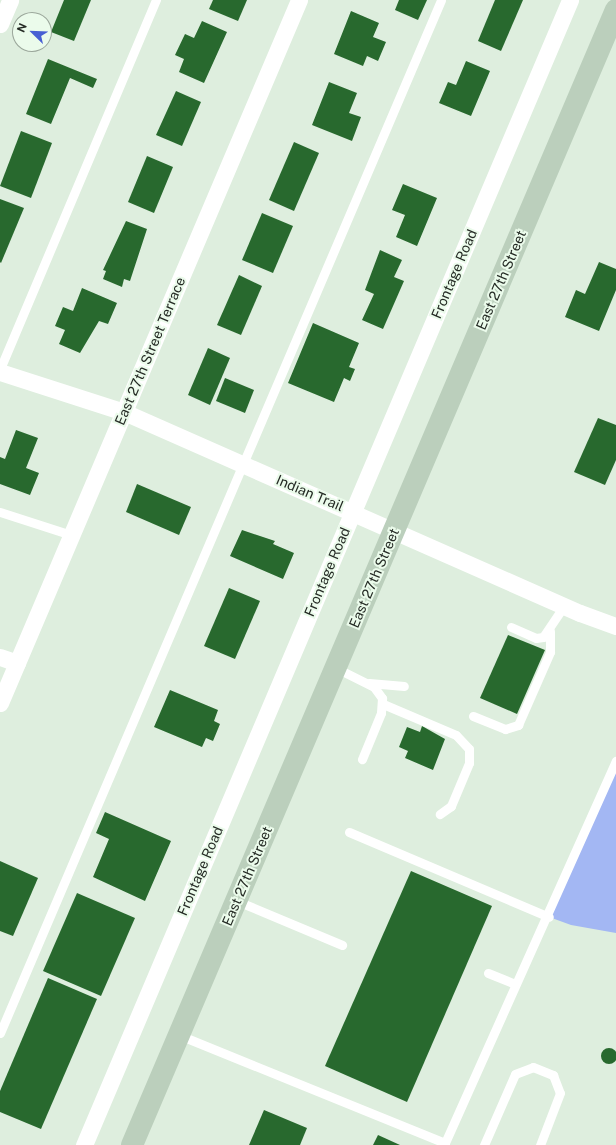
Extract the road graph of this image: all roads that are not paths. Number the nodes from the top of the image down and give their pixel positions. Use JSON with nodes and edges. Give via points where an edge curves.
{"nodes":[{"id":1,"x":10,"y":0,"type":"edge"},
{"id":2,"x":156,"y":0,"type":"edge"},
{"id":3,"x":299,"y":0,"type":"edge"},
{"id":4,"x":441,"y":0,"type":"edge"},
{"id":5,"x":570,"y":0,"type":"edge"},
{"id":6,"x":616,"y":10,"type":"edge"},
{"id":7,"x":0,"y":24,"type":"edge"},
{"id":8,"x":0,"y":371,"type":"edge"},
{"id":9,"x":124,"y":412,"type":"junction"},
{"id":10,"x":242,"y":464,"type":"junction"},
{"id":11,"x":0,"y":512,"type":"edge"},
{"id":12,"x":353,"y":512,"type":"junction"},
{"id":13,"x":395,"y":530,"type":"junction"},
{"id":14,"x":71,"y":535,"type":"junction"},
{"id":15,"x":564,"y":606,"type":"junction"},
{"id":16,"x":616,"y":626,"type":"edge"},
{"id":17,"x":511,"y":627,"type":"dead end"},
{"id":18,"x":550,"y":631,"type":"junction"},
{"id":19,"x":0,"y":656,"type":"edge"},
{"id":20,"x":17,"y":663,"type":"junction"},
{"id":21,"x":336,"y":668,"type":"junction"},
{"id":22,"x":367,"y":683,"type":"junction"},
{"id":23,"x":404,"y":686,"type":"dead end"},
{"id":24,"x":0,"y":703,"type":"edge"},
{"id":25,"x":383,"y":704,"type":"junction"},
{"id":26,"x":473,"y":716,"type":"dead end"},
{"id":27,"x":362,"y":759,"type":"dead end"},
{"id":28,"x":616,"y":761,"type":"edge"},
{"id":29,"x":440,"y":814,"type":"dead end"},
{"id":30,"x":349,"y":832,"type":"dead end"},
{"id":31,"x":237,"y":901,"type":"junction"},
{"id":32,"x":549,"y":917,"type":"junction"},
{"id":33,"x":342,"y":945,"type":"dead end"},
{"id":34,"x":488,"y":973,"type":"dead end"},
{"id":35,"x":515,"y":984,"type":"junction"},
{"id":36,"x":0,"y":1033,"type":"edge"},
{"id":37,"x":179,"y":1035,"type":"junction"},
{"id":38,"x":444,"y":1144,"type":"edge"},
{"id":39,"x":84,"y":1145,"type":"edge"},
{"id":40,"x":132,"y":1145,"type":"edge"},
{"id":41,"x":484,"y":1145,"type":"edge"},
{"id":42,"x":540,"y":1145,"type":"edge"}],
"edges":[{"from":1,"to":7,"type":"street"},
{"from":2,"to":8,"type":"lane"},
{"from":3,"to":9,"type":"street","name":"East 27th Street Terrace"},
{"from":4,"to":10,"type":"lane"},
{"from":5,"to":12,"type":"street","name":"Frontage Road"},
{"from":6,"to":13,"type":"main road","name":"East 27th Street"},
{"from":8,"to":9,"type":"street","name":"Indian Trail"},
{"from":9,"to":10,"type":"street","name":"Indian Trail"},
{"from":9,"to":14,"type":"street","name":"East 27th Street Terrace"},
{"from":10,"to":12,"type":"street","name":"Indian Trail"},
{"from":10,"to":36,"type":"lane"},
{"from":11,"to":14,"type":"lane"},
{"from":12,"to":13,"type":"street","name":"Indian Trail"},
{"from":12,"to":39,"type":"street","name":"Frontage Road"},
{"from":13,"to":15,"type":"street","name":"Indian Trail"},
{"from":13,"to":21,"type":"main road","name":"East 27th Street"},
{"from":14,"to":20,"type":"street","name":"East 27th Street Terrace"},
{"from":15,"to":16,"type":"street","name":"Indian Trail"},
{"from":15,"to":18,"type":"lane"},
{"from":17,"to":18,"type":"lane","via":[[536,638]]},
{"from":18,"to":26,"type":"lane","via":[[550,652],[518,725],[504,729]]},
{"from":19,"to":20,"type":"street"},
{"from":20,"to":24,"type":"street","name":"East 27th Street Terrace"},
{"from":21,"to":22,"type":"lane"},
{"from":21,"to":31,"type":"main road","name":"East 27th Street"},
{"from":22,"to":23,"type":"lane"},
{"from":22,"to":25,"type":"lane","via":[[379,692]]},
{"from":25,"to":27,"type":"lane"},
{"from":25,"to":29,"type":"lane","via":[[456,735],[469,749],[469,763],[451,806]]},
{"from":28,"to":32,"type":"lane"},
{"from":30,"to":32,"type":"lane"},
{"from":31,"to":33,"type":"lane"},
{"from":31,"to":37,"type":"main road","name":"East 27th Street"},
{"from":32,"to":35,"type":"lane"},
{"from":34,"to":35,"type":"lane"},
{"from":35,"to":38,"type":"lane"},
{"from":37,"to":38,"type":"lane"},
{"from":37,"to":40,"type":"main road","name":"East 27th Street"},
{"from":41,"to":42,"type":"lane","via":[[515,1074],[533,1066],[553,1075],[560,1093]]}]}
